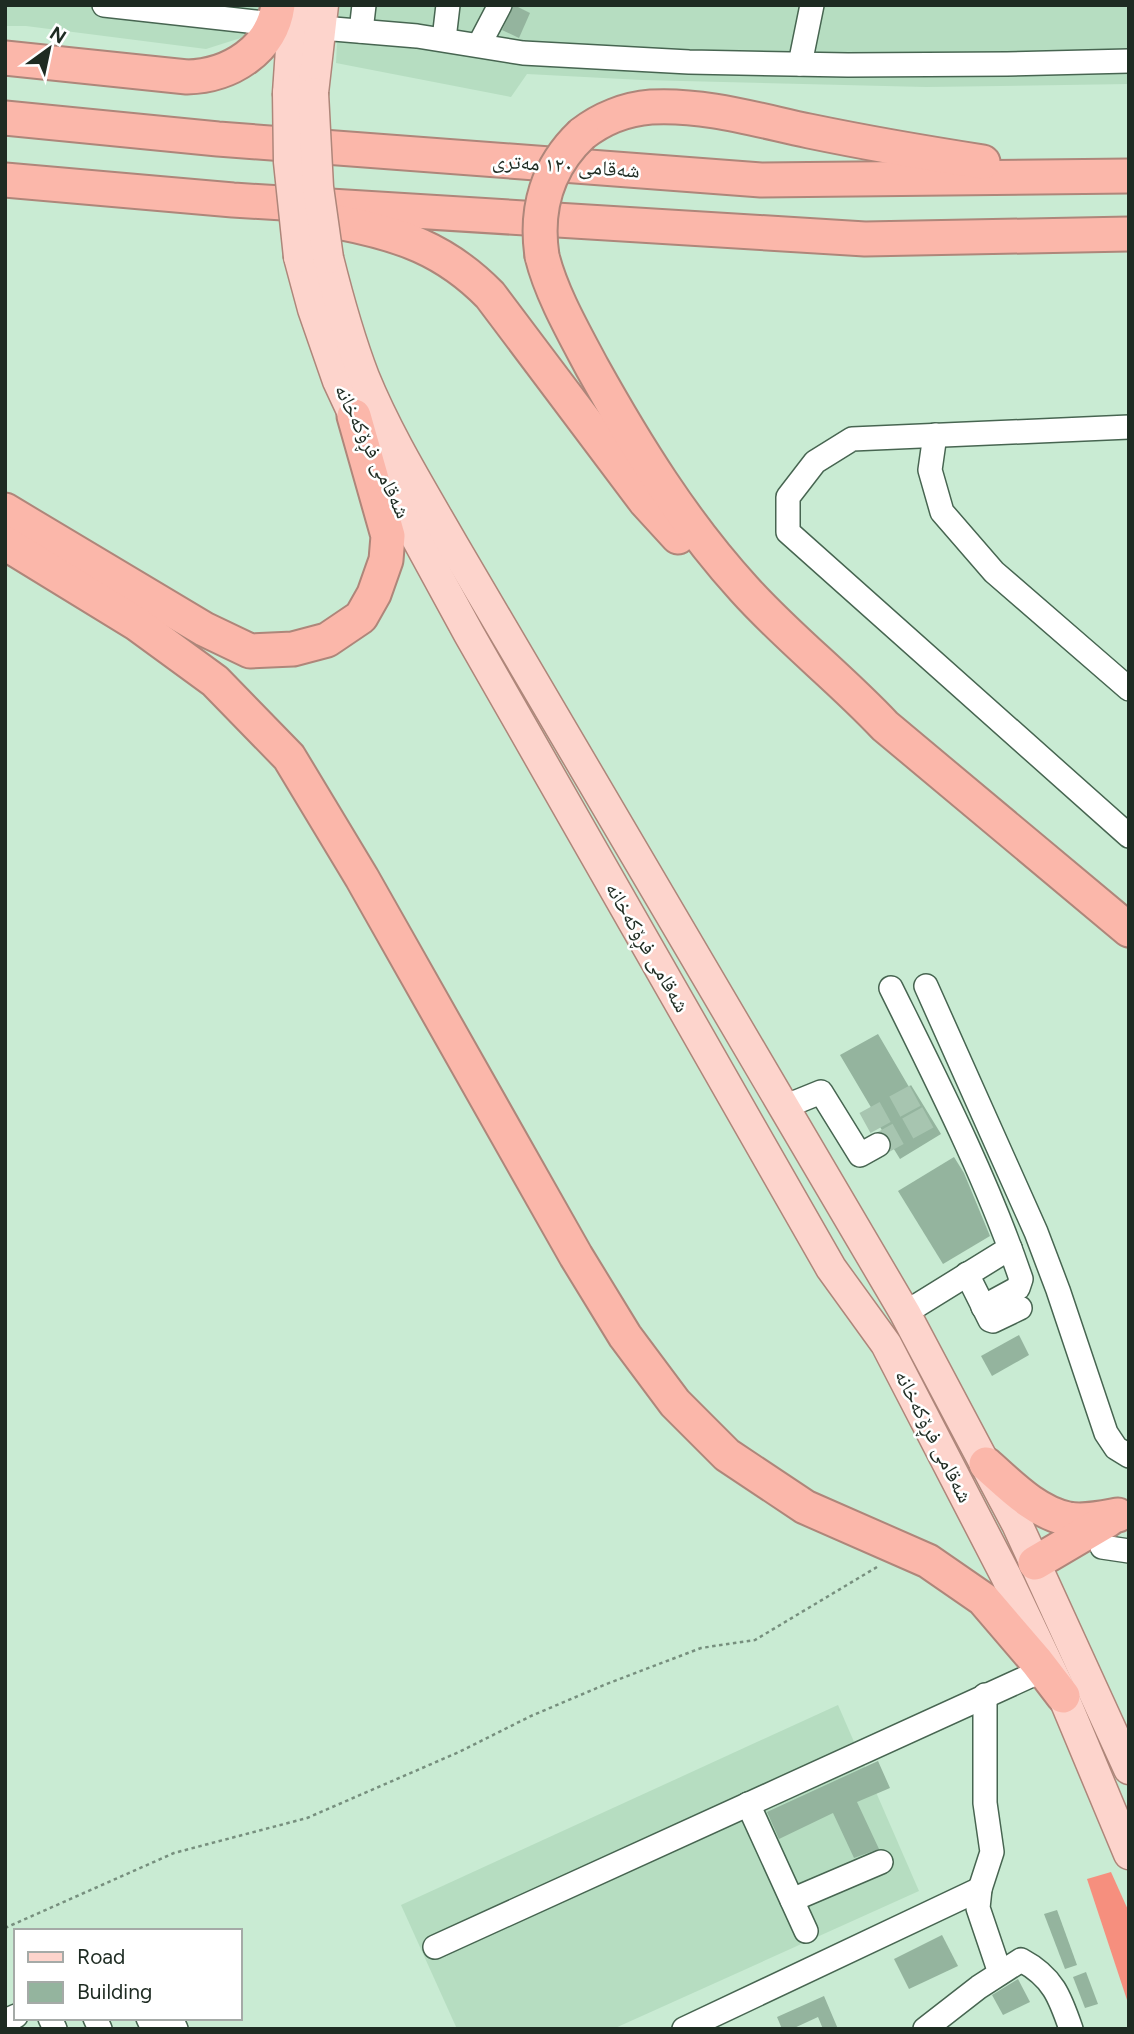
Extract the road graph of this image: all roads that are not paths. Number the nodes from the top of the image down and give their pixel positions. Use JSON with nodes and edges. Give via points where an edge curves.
{"nodes":[{"id":1,"x":103,"y":5,"type":"edge"},
{"id":2,"x":364,"y":5,"type":"edge"},
{"id":3,"x":448,"y":5,"type":"edge"},
{"id":4,"x":812,"y":5,"type":"edge"},
{"id":5,"x":500,"y":6,"type":"edge"},
{"id":6,"x":298,"y":16,"type":"edge"},
{"id":7,"x":361,"y":31,"type":"junction"},
{"id":8,"x":444,"y":39,"type":"junction"},
{"id":9,"x":479,"y":45,"type":"junction"},
{"id":10,"x":5,"y":58,"type":"edge"},
{"id":11,"x":1129,"y":61,"type":"edge"},
{"id":12,"x":800,"y":64,"type":"junction"},
{"id":13,"x":5,"y":118,"type":"edge"},
{"id":14,"x":1129,"y":176,"type":"edge"},
{"id":15,"x":5,"y":183,"type":"edge"},
{"id":16,"x":233,"y":201,"type":"junction"},
{"id":17,"x":1129,"y":234,"type":"edge"},
{"id":18,"x":314,"y":258,"type":"junction"},
{"id":19,"x":354,"y":416,"type":"junction"},
{"id":20,"x":1129,"y":426,"type":"edge"},
{"id":21,"x":935,"y":435,"type":"junction"},
{"id":22,"x":5,"y":510,"type":"edge"},
{"id":23,"x":5,"y":542,"type":"edge"},
{"id":24,"x":1129,"y":689,"type":"edge"},
{"id":25,"x":885,"y":726,"type":"junction"},
{"id":26,"x":1129,"y":836,"type":"edge"},
{"id":27,"x":1129,"y":930,"type":"edge"},
{"id":28,"x":891,"y":988,"type":"dead end"},
{"id":29,"x":903,"y":1013,"type":"junction"},
{"id":30,"x":784,"y":1107,"type":"junction"},
{"id":31,"x":878,"y":1145,"type":"tunnel mouth"},
{"id":32,"x":1010,"y":1248,"type":"junction"},
{"id":33,"x":967,"y":1274,"type":"junction"},
{"id":34,"x":983,"y":1307,"type":"junction"},
{"id":35,"x":1020,"y":1308,"type":"dead end"},
{"id":36,"x":910,"y":1322,"type":"junction"},
{"id":37,"x":886,"y":1344,"type":"junction"},
{"id":38,"x":1129,"y":1456,"type":"edge"},
{"id":39,"x":986,"y":1464,"type":"junction"},
{"id":40,"x":1123,"y":1512,"type":"edge"},
{"id":41,"x":1102,"y":1548,"type":"dead end"},
{"id":42,"x":1129,"y":1551,"type":"edge"},
{"id":43,"x":1021,"y":1569,"type":"junction"},
{"id":44,"x":1043,"y":1670,"type":"junction"},
{"id":45,"x":985,"y":1695,"type":"junction"},
{"id":46,"x":1063,"y":1696,"type":"junction"},
{"id":47,"x":1129,"y":1769,"type":"edge"},
{"id":48,"x":748,"y":1804,"type":"junction"},
{"id":49,"x":1129,"y":1854,"type":"edge"},
{"id":50,"x":881,"y":1862,"type":"dead end"},
{"id":51,"x":980,"y":1889,"type":"junction"},
{"id":52,"x":792,"y":1900,"type":"junction"},
{"id":53,"x":806,"y":1931,"type":"dead end"},
{"id":54,"x":435,"y":1947,"type":"dead end"},
{"id":55,"x":1000,"y":1973,"type":"junction"},
{"id":56,"x":684,"y":2029,"type":"edge"},
{"id":57,"x":925,"y":2029,"type":"edge"},
{"id":58,"x":1071,"y":2029,"type":"edge"}],
"edges":[{"from":1,"to":6,"type":"street"},
{"from":2,"to":7,"type":"street"},
{"from":3,"to":8,"type":"street"},
{"from":4,"to":12,"type":"street"},
{"from":5,"to":9,"type":"street"},
{"from":6,"to":7,"type":"street"},
{"from":6,"to":10,"type":"highway","via":[[244,60],[202,77]]},
{"from":6,"to":18,"type":"main road","name":"شەقامی فڕۆکەخانە","bridge":true,"via":[[300,93],[289,162]]},
{"from":7,"to":8,"type":"street"},
{"from":8,"to":9,"type":"street"},
{"from":9,"to":12,"type":"street","via":[[523,53]]},
{"from":11,"to":12,"type":"street"},
{"from":13,"to":14,"type":"highway","name":"شەقامی ١٢٠ مەتری","via":[[218,139],[761,180]]},
{"from":14,"to":25,"type":"highway","bridge":true,"via":[[1015,167],[705,109],[649,107],[595,124],[582,134],[561,157],[545,189],[540,222],[545,268],[624,424],[701,539],[746,591]]},
{"from":15,"to":16,"type":"highway","via":[[40,182]]},
{"from":16,"to":17,"type":"highway","via":[[865,239]]},
{"from":16,"to":25,"type":"highway","via":[[397,237],[442,255],[476,281],[645,501],[731,596],[846,699]]},
{"from":18,"to":19,"type":"main road","name":"شەقامی فڕۆکەخانە","via":[[313,309]]},
{"from":18,"to":30,"type":"main road","name":"شەقامی فڕۆکەخانە","via":[[341,307],[364,377],[399,450]]},
{"from":19,"to":22,"type":"highway","via":[[388,537],[387,560],[361,617],[316,643],[250,651],[204,629]]},
{"from":19,"to":37,"type":"main road","name":"شەقامی فڕۆکەخانە","via":[[469,634],[824,1256]]},
{"from":20,"to":21,"type":"street"},
{"from":21,"to":24,"type":"street","via":[[930,470],[942,512],[994,572]]},
{"from":21,"to":26,"type":"street","via":[[852,439],[816,461],[788,497],[788,532]]},
{"from":23,"to":44,"type":"highway","via":[[136,624],[215,681],[289,757],[576,1256],[625,1336],[675,1403],[727,1455],[805,1507],[928,1561],[983,1599]]},
{"from":25,"to":27,"type":"highway"},
{"from":28,"to":29,"type":"street"},
{"from":29,"to":32,"type":"street","via":[[929,1088]]},
{"from":29,"to":38,"type":"street","via":[[930,995],[1036,1232],[1105,1433]]},
{"from":30,"to":31,"type":"street","via":[[821,1092],[857,1128],[860,1155]]},
{"from":30,"to":36,"type":"main road","name":"شەقامی فڕۆکەخانە"},
{"from":32,"to":33,"type":"street"},
{"from":32,"to":34,"type":"street","via":[[1020,1285]]},
{"from":33,"to":34,"type":"street"},
{"from":33,"to":36,"type":"street"},
{"from":34,"to":35,"type":"street","via":[[993,1321]]},
{"from":36,"to":37,"type":"main road"},
{"from":36,"to":39,"type":"main road","name":"شەقامی فڕۆکەخانە"},
{"from":37,"to":43,"type":"main road","name":"شەقامی فڕۆکەخانە"},
{"from":39,"to":40,"type":"highway","via":[[1051,1513],[1069,1519],[1095,1519]]},
{"from":39,"to":43,"type":"main road","name":"شەقامی فڕۆکەخانە"},
{"from":40,"to":43,"type":"highway"},
{"from":41,"to":42,"type":"street"},
{"from":43,"to":46,"type":"main road","name":"شەقامی فڕۆکەخانە"},
{"from":43,"to":47,"type":"main road","name":"شەقامی فڕۆکەخانە"},
{"from":44,"to":45,"type":"street"},
{"from":44,"to":46,"type":"highway"},
{"from":45,"to":48,"type":"street"},
{"from":45,"to":51,"type":"street","via":[[985,1803],[992,1852]]},
{"from":46,"to":49,"type":"main road","name":"شەقامی فڕۆکەخانە"},
{"from":48,"to":52,"type":"street"},
{"from":48,"to":54,"type":"street"},
{"from":50,"to":52,"type":"street"},
{"from":51,"to":55,"type":"street","via":[[978,1908]]},
{"from":51,"to":56,"type":"street"},
{"from":52,"to":53,"type":"street"},
{"from":55,"to":57,"type":"street"},
{"from":55,"to":58,"type":"street","via":[[1021,1960],[1034,1967],[1054,1986]]}]}
